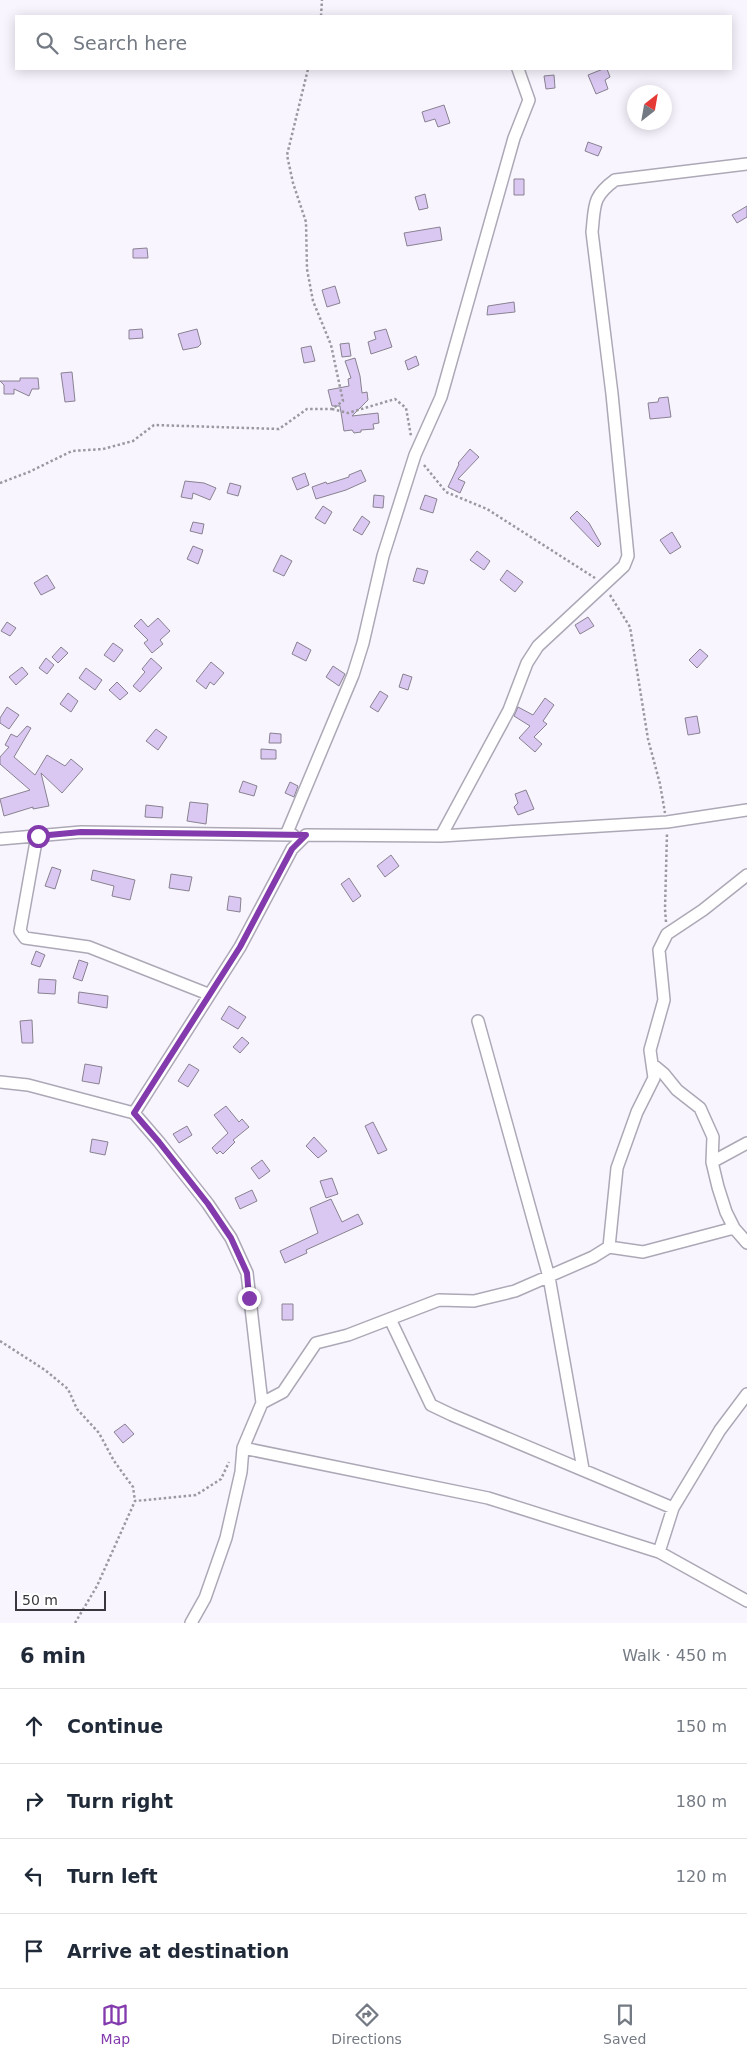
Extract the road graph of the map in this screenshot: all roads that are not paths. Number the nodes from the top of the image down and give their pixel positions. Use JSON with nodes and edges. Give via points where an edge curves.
{"nodes":[{"id":1,"x":518,"y":70,"type":"edge"},
{"id":2,"x":747,"y":164,"type":"edge"},
{"id":3,"x":747,"y":810,"type":"edge"},
{"id":4,"x":286,"y":835,"type":"junction"},
{"id":5,"x":306,"y":835,"type":"junction"},
{"id":6,"x":38,"y":836,"type":"junction"},
{"id":7,"x":441,"y":836,"type":"junction"},
{"id":8,"x":0,"y":839,"type":"edge"},
{"id":9,"x":747,"y":875,"type":"edge"},
{"id":10,"x":208,"y":994,"type":"junction"},
{"id":11,"x":478,"y":1022,"type":"dead end"},
{"id":12,"x":652,"y":1064,"type":"junction"},
{"id":13,"x":0,"y":1082,"type":"edge"},
{"id":14,"x":134,"y":1113,"type":"junction"},
{"id":15,"x":747,"y":1143,"type":"edge"},
{"id":16,"x":712,"y":1162,"type":"junction"},
{"id":17,"x":734,"y":1228,"type":"junction"},
{"id":18,"x":747,"y":1243,"type":"edge"},
{"id":19,"x":608,"y":1247,"type":"junction"},
{"id":20,"x":549,"y":1277,"type":"junction"},
{"id":21,"x":390,"y":1319,"type":"junction"},
{"id":22,"x":747,"y":1394,"type":"edge"},
{"id":23,"x":262,"y":1403,"type":"junction"},
{"id":24,"x":243,"y":1448,"type":"junction"},
{"id":25,"x":583,"y":1469,"type":"junction"},
{"id":26,"x":673,"y":1508,"type":"junction"},
{"id":27,"x":659,"y":1552,"type":"junction"},
{"id":28,"x":747,"y":1601,"type":"edge"},
{"id":29,"x":191,"y":1623,"type":"edge"}],
"edges":[{"from":1,"to":4,"type":"street","via":[[529,100],[514,138],[441,397],[409,473],[383,556],[353,675]]},
{"from":2,"to":7,"type":"street","via":[[614,180],[599,192],[592,232],[628,556],[624,566],[538,646],[526,663],[509,710]]},
{"from":3,"to":7,"type":"street","via":[[667,822]]},
{"from":4,"to":5,"type":"street"},
{"from":4,"to":6,"type":"street","via":[[81,832]]},
{"from":5,"to":7,"type":"street"},
{"from":5,"to":10,"type":"street","via":[[292,849],[240,947]]},
{"from":6,"to":8,"type":"street"},
{"from":6,"to":10,"type":"street","via":[[20,931],[25,938],[89,947]]},
{"from":9,"to":12,"type":"street","via":[[667,934],[658,950],[664,1000],[650,1050]]},
{"from":10,"to":14,"type":"street"},
{"from":11,"to":20,"type":"street"},
{"from":12,"to":16,"type":"street","via":[[700,1108],[713,1137]]},
{"from":12,"to":19,"type":"street","via":[[654,1078],[637,1112],[617,1168]]},
{"from":13,"to":14,"type":"street","via":[[28,1085]]},
{"from":14,"to":23,"type":"street","via":[[208,1204],[231,1238],[247,1273]]},
{"from":15,"to":16,"type":"street"},
{"from":16,"to":17,"type":"street","via":[[726,1212]]},
{"from":17,"to":18,"type":"street"},
{"from":17,"to":19,"type":"street","via":[[643,1252]]},
{"from":19,"to":20,"type":"street"},
{"from":20,"to":21,"type":"street","via":[[515,1291],[474,1301],[439,1300]]},
{"from":20,"to":25,"type":"street"},
{"from":21,"to":23,"type":"street","via":[[316,1343],[283,1392]]},
{"from":21,"to":25,"type":"street","via":[[431,1405]]},
{"from":22,"to":26,"type":"street","via":[[720,1430]]},
{"from":23,"to":24,"type":"street"},
{"from":24,"to":27,"type":"street","via":[[488,1498]]},
{"from":24,"to":29,"type":"street","via":[[226,1538],[204,1598]]},
{"from":25,"to":26,"type":"street"},
{"from":26,"to":27,"type":"street"},
{"from":27,"to":28,"type":"street"}]}
